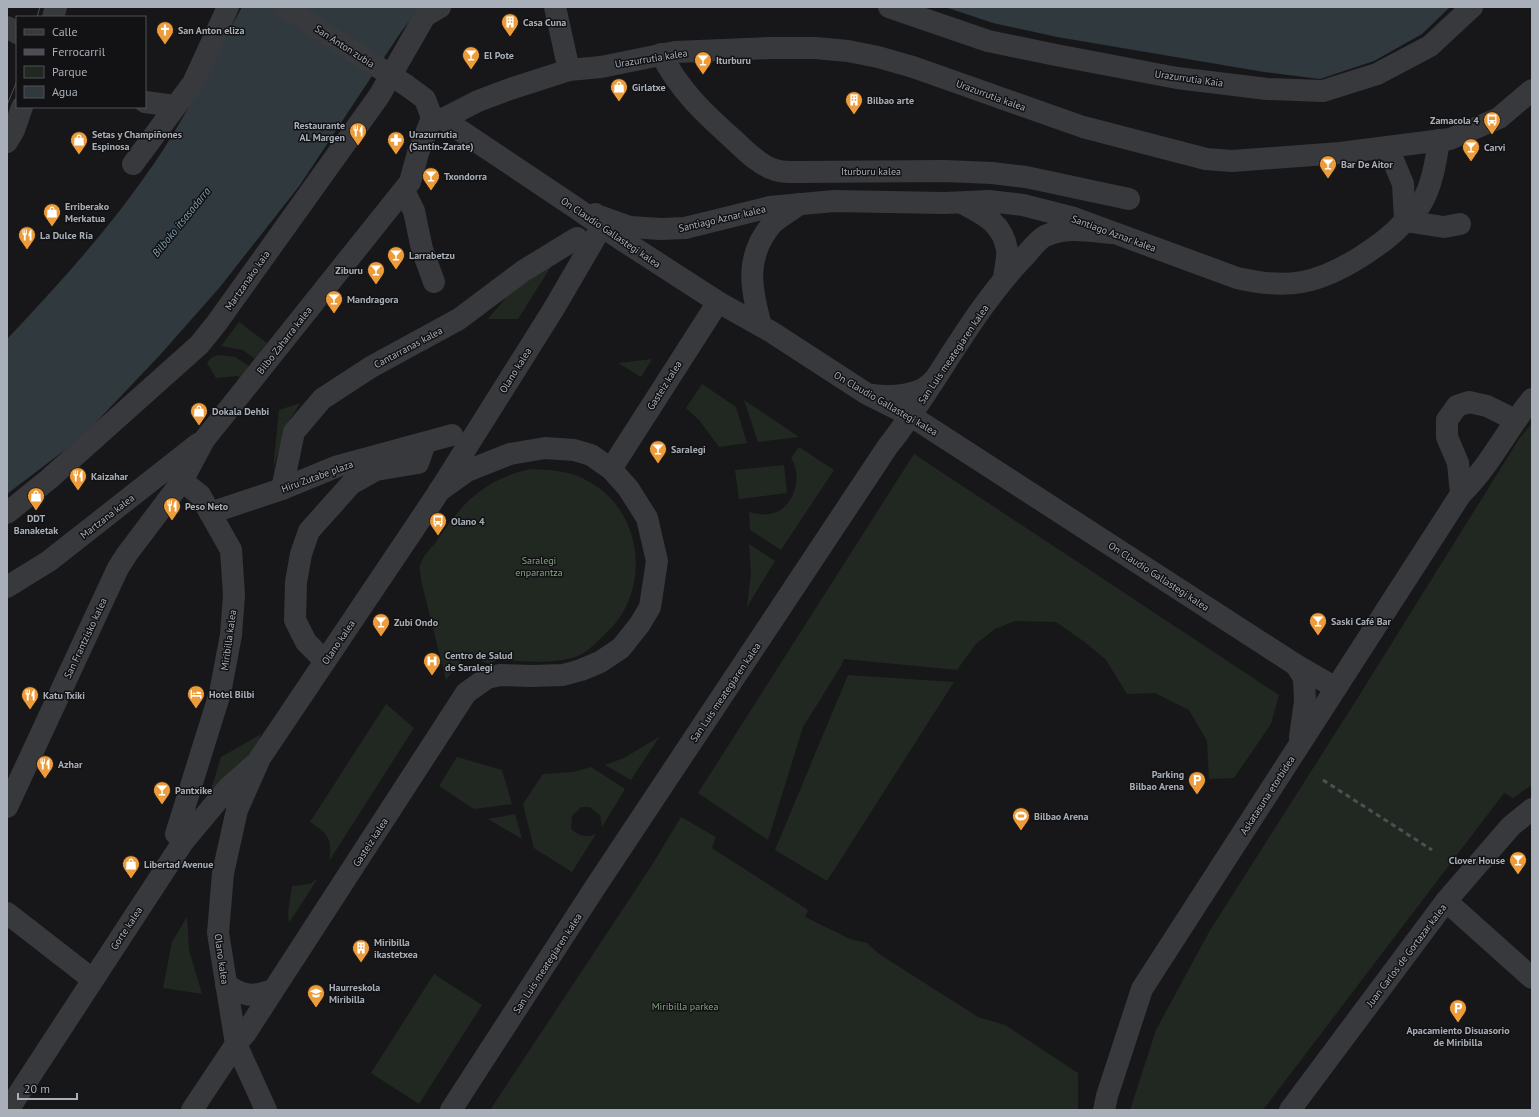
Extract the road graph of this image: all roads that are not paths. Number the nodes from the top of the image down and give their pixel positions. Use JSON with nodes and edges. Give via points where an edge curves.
{"nodes":[{"id":1,"x":228,"y":7,"type":"edge"},
{"id":2,"x":284,"y":7,"type":"edge"},
{"id":3,"x":440,"y":7,"type":"edge"},
{"id":4,"x":555,"y":7,"type":"edge"},
{"id":5,"x":889,"y":7,"type":"edge"},
{"id":6,"x":1472,"y":7,"type":"edge"},
{"id":7,"x":7,"y":27,"type":"edge"},
{"id":8,"x":16,"y":32,"type":"edge"},
{"id":9,"x":661,"y":54,"type":"junction"},
{"id":10,"x":569,"y":70,"type":"junction"},
{"id":11,"x":1532,"y":90,"type":"edge"},
{"id":12,"x":146,"y":102,"type":"edge"},
{"id":13,"x":175,"y":106,"type":"junction"},
{"id":14,"x":22,"y":108,"type":"edge"},
{"id":15,"x":437,"y":119,"type":"junction"},
{"id":16,"x":1439,"y":140,"type":"junction"},
{"id":17,"x":7,"y":142,"type":"edge"},
{"id":18,"x":1388,"y":148,"type":"junction"},
{"id":19,"x":133,"y":164,"type":"dead end"},
{"id":20,"x":404,"y":191,"type":"junction"},
{"id":21,"x":1129,"y":199,"type":"dead end"},
{"id":22,"x":961,"y":202,"type":"junction"},
{"id":23,"x":800,"y":204,"type":"junction"},
{"id":24,"x":591,"y":216,"type":"junction"},
{"id":25,"x":1405,"y":221,"type":"junction"},
{"id":26,"x":1460,"y":224,"type":"dead end"},
{"id":27,"x":1111,"y":233,"type":"junction"},
{"id":28,"x":577,"y":238,"type":"dead end"},
{"id":29,"x":1004,"y":278,"type":"junction"},
{"id":30,"x":434,"y":282,"type":"dead end"},
{"id":31,"x":718,"y":302,"type":"junction"},
{"id":32,"x":761,"y":326,"type":"junction"},
{"id":33,"x":936,"y":378,"type":"junction"},
{"id":34,"x":867,"y":394,"type":"junction"},
{"id":35,"x":1532,"y":399,"type":"edge"},
{"id":36,"x":911,"y":416,"type":"junction"},
{"id":37,"x":1515,"y":420,"type":"junction"},
{"id":38,"x":452,"y":435,"type":"dead end"},
{"id":39,"x":204,"y":440,"type":"junction"},
{"id":40,"x":425,"y":443,"type":"junction"},
{"id":41,"x":612,"y":469,"type":"junction"},
{"id":42,"x":182,"y":481,"type":"junction"},
{"id":43,"x":282,"y":489,"type":"junction"},
{"id":44,"x":439,"y":491,"type":"junction"},
{"id":45,"x":1461,"y":494,"type":"junction"},
{"id":46,"x":7,"y":513,"type":"edge"},
{"id":47,"x":210,"y":513,"type":"junction"},
{"id":48,"x":7,"y":587,"type":"edge"},
{"id":49,"x":325,"y":661,"type":"junction"},
{"id":50,"x":1296,"y":665,"type":"junction"},
{"id":51,"x":1336,"y":688,"type":"junction"},
{"id":52,"x":1299,"y":745,"type":"junction"},
{"id":53,"x":260,"y":758,"type":"junction"},
{"id":54,"x":33,"y":772,"type":"dead end"},
{"id":55,"x":13,"y":792,"type":"edge"},
{"id":56,"x":1532,"y":809,"type":"edge"},
{"id":57,"x":157,"y":864,"type":"dead end"},
{"id":58,"x":1446,"y":901,"type":"junction"},
{"id":59,"x":7,"y":913,"type":"edge"},
{"id":60,"x":1532,"y":978,"type":"edge"},
{"id":61,"x":92,"y":980,"type":"junction"},
{"id":62,"x":226,"y":984,"type":"junction"},
{"id":63,"x":273,"y":990,"type":"junction"},
{"id":64,"x":236,"y":1044,"type":"junction"},
{"id":65,"x":8,"y":1110,"type":"edge"},
{"id":66,"x":192,"y":1110,"type":"edge"},
{"id":67,"x":266,"y":1110,"type":"edge"},
{"id":68,"x":451,"y":1110,"type":"edge"},
{"id":69,"x":1104,"y":1110,"type":"edge"},
{"id":70,"x":1290,"y":1110,"type":"edge"}],
"edges":[{"from":1,"to":13,"type":"street","via":[[193,83]]},
{"from":2,"to":15,"type":"street","name":"San Anton zubia","bridge":true,"via":[[406,85],[425,99]]},
{"from":3,"to":46,"type":"street","name":"Martzanako kaia","via":[[425,16],[379,96],[200,345]]},
{"from":4,"to":10,"type":"street"},
{"from":5,"to":6,"type":"street","name":"Urazurrutia Kaia","via":[[988,41],[1056,55],[1177,78],[1267,89],[1323,91],[1377,74],[1430,46]]},
{"from":7,"to":8,"type":"street"},
{"from":9,"to":10,"type":"street","name":"Urazurrutia kalea","via":[[601,67]]},
{"from":9,"to":18,"type":"street","name":"Urazurrutia kalea","via":[[771,48],[848,51],[913,67],[1083,127],[1206,159],[1232,161]]},
{"from":9,"to":21,"type":"street","name":"Iturburu kalea","via":[[683,89],[707,117],[753,158],[781,172],[992,173],[1026,177]]},
{"from":10,"to":15,"type":"street","name":"Urazurrutia kalea","via":[[478,101]]},
{"from":11,"to":16,"type":"street","name":"Urazurrutia kalea","via":[[1499,118],[1450,139]]},
{"from":12,"to":13,"type":"street"},
{"from":13,"to":19,"type":"street"},
{"from":14,"to":17,"type":"street"},
{"from":15,"to":20,"type":"street","name":"Bilbo Zaharra kalea","via":[[418,153],[410,182]]},
{"from":15,"to":24,"type":"street","name":"On Claudio Gallastegi kalea"},
{"from":16,"to":18,"type":"street","name":"Urazurrutia kalea"},
{"from":16,"to":25,"type":"street","name":"Santiago Aznar kalea","via":[[1434,168],[1421,205]]},
{"from":18,"to":25,"type":"street","via":[[1403,184]]},
{"from":20,"to":30,"type":"street","via":[[414,211],[422,249]]},
{"from":20,"to":39,"type":"street","name":"Bilbo Zaharra kalea"},
{"from":22,"to":23,"type":"street","name":"Santiago Aznar kalea","via":[[834,201]]},
{"from":22,"to":27,"type":"street","name":"Santiago Aznar kalea","via":[[1023,204],[1074,218]]},
{"from":22,"to":29,"type":"street","name":"San Luis meategiaren kalea","via":[[989,217],[1001,232],[1007,251]]},
{"from":23,"to":24,"type":"street","name":"Santiago Aznar kalea","via":[[770,207],[685,228],[630,227]]},
{"from":23,"to":32,"type":"street","name":"Santiago Aznar kalea","via":[[772,224],[758,247],[752,268],[752,293]]},
{"from":24,"to":31,"type":"street","name":"On Claudio Gallastegi kalea"},
{"from":24,"to":44,"type":"street","name":"Olano kalea","via":[[553,310]]},
{"from":25,"to":26,"type":"street","via":[[1444,227]]},
{"from":25,"to":27,"type":"street","name":"Santiago Aznar kalea","via":[[1371,250],[1341,269],[1317,280],[1286,285],[1263,284],[1237,278]]},
{"from":27,"to":29,"type":"street","name":"San Luis meategiaren kalea","via":[[1077,230],[1061,231],[1044,237]]},
{"from":28,"to":43,"type":"street","name":"Cantarranas kalea","via":[[522,271],[460,319],[371,366],[322,399],[294,432]]},
{"from":29,"to":33,"type":"street","name":"San Luis meategiaren kalea"},
{"from":31,"to":32,"type":"street","name":"On Claudio Gallastegi kalea"},
{"from":31,"to":41,"type":"street","name":"Gasteiz kalea"},
{"from":32,"to":34,"type":"street","name":"On Claudio Gallastegi kalea"},
{"from":33,"to":34,"type":"street","via":[[922,390],[883,396]]},
{"from":33,"to":36,"type":"street","name":"San Luis meategiaren kalea"},
{"from":34,"to":36,"type":"street","name":"On Claudio Gallastegi kalea"},
{"from":35,"to":37,"type":"street","name":"Askatasuna etorbidea"},
{"from":36,"to":50,"type":"street","name":"On Claudio Gallastegi kalea"},
{"from":36,"to":68,"type":"street","name":"San Luis meategiaren kalea","via":[[888,446],[629,836]]},
{"from":37,"to":45,"type":"street","name":"Askatasuna etorbidea","via":[[1476,480]]},
{"from":37,"to":45,"type":"street","via":[[1469,402],[1457,406],[1447,420],[1447,437],[1458,463]]},
{"from":38,"to":40,"type":"street","name":"Hiru Zutabe plaza"},
{"from":39,"to":42,"type":"street","name":"Bilbo Zaharra kalea"},
{"from":39,"to":48,"type":"street","name":"Martzana kalea","via":[[49,561]]},
{"from":40,"to":43,"type":"street","name":"Hiru Zutabe plaza","via":[[338,466]]},
{"from":40,"to":49,"type":"street","name":"Hiru Zutabe plaza","via":[[418,463],[376,470],[351,484],[309,531],[301,554],[296,582],[295,620],[306,642]]},
{"from":41,"to":44,"type":"street","via":[[591,455],[574,450],[545,448],[510,454],[467,471]]},
{"from":41,"to":63,"type":"street","name":"Gasteiz kalea","via":[[647,518],[657,561],[650,606],[640,624],[621,648],[600,662],[581,670],[563,675],[500,674],[487,678],[466,693]]},
{"from":42,"to":47,"type":"street","name":"Miribilla kalea","via":[[200,495]]},
{"from":42,"to":55,"type":"street","name":"San Frantzisko kalea","via":[[118,568]]},
{"from":43,"to":47,"type":"street","name":"Hiru Zutabe plaza"},
{"from":44,"to":49,"type":"street","name":"Olano kalea"},
{"from":45,"to":51,"type":"street","name":"Askatasuna etorbidea"},
{"from":47,"to":57,"type":"street","name":"Miribilla kalea","via":[[231,550],[234,595],[231,635],[220,693]]},
{"from":49,"to":53,"type":"street","name":"Olano kalea"},
{"from":50,"to":51,"type":"street","name":"On Claudio Gallastegi kalea"},
{"from":50,"to":52,"type":"street","via":[[1304,678],[1305,701]]},
{"from":51,"to":52,"type":"street","name":"Askatasuna etorbidea"},
{"from":52,"to":69,"type":"street","name":"Askatasuna etorbidea","via":[[1142,989]]},
{"from":53,"to":61,"type":"street","name":"Gorte kalea","via":[[228,788],[183,842]]},
{"from":53,"to":62,"type":"street","name":"Olano kalea","via":[[237,810],[223,873],[218,933]]},
{"from":54,"to":55,"type":"street"},
{"from":56,"to":58,"type":"street","name":"Juan Carlos de Gortazar kalea","via":[[1511,826]]},
{"from":58,"to":60,"type":"street"},
{"from":58,"to":70,"type":"street","name":"Juan Carlos de Gortazar kalea"},
{"from":59,"to":61,"type":"street"},
{"from":61,"to":65,"type":"street","name":"Gorte kalea"},
{"from":62,"to":63,"type":"street","via":[[236,992],[256,996]]},
{"from":62,"to":64,"type":"street","name":"Olano kalea"},
{"from":63,"to":64,"type":"street","name":"Gasteiz kalea"},
{"from":64,"to":66,"type":"street","name":"Gasteiz kalea"},
{"from":64,"to":67,"type":"street","name":"Olano kalea"}]}
